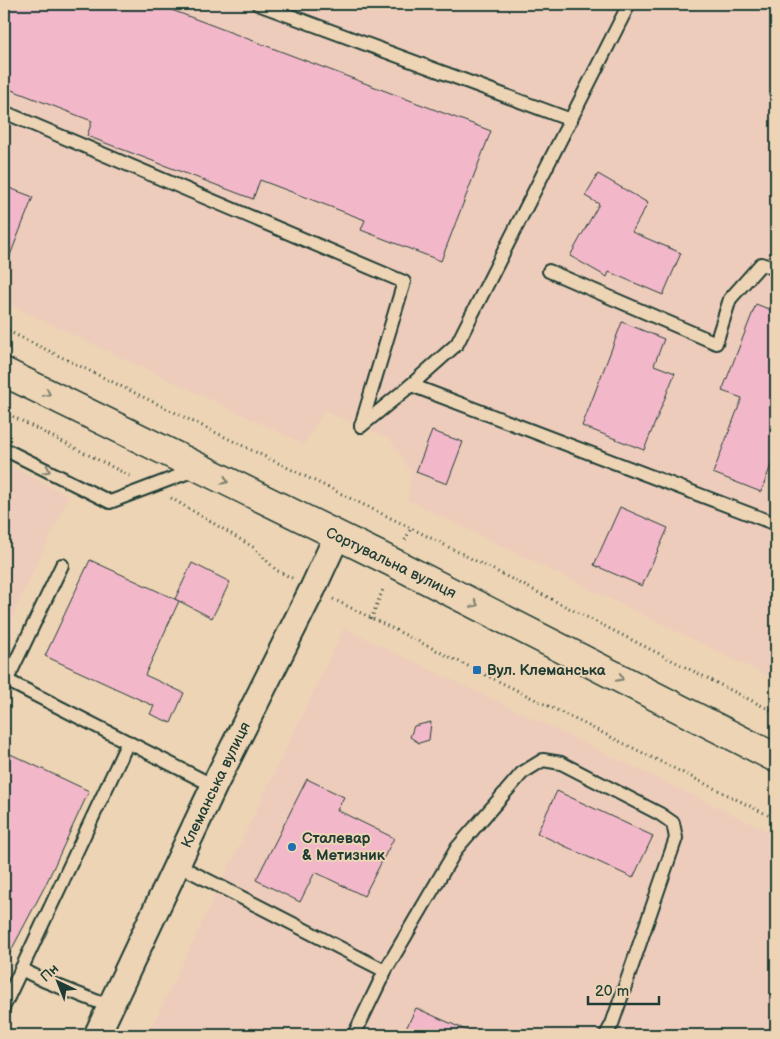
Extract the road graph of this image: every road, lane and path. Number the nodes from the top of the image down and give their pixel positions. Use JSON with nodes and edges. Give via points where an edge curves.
{"nodes":[{"id":1,"x":258,"y":4,"type":"edge"},
{"id":2,"x":629,"y":4,"type":"edge"},
{"id":3,"x":4,"y":112,"type":"edge"},
{"id":4,"x":571,"y":120,"type":"junction"},
{"id":5,"x":776,"y":269,"type":"edge"},
{"id":6,"x":549,"y":271,"type":"dead end"},
{"id":7,"x":4,"y":329,"type":"edge"},
{"id":8,"x":4,"y":372,"type":"edge"},
{"id":9,"x":411,"y":385,"type":"junction"},
{"id":10,"x":4,"y":449,"type":"edge"},
{"id":11,"x":199,"y":468,"type":"junction"},
{"id":12,"x":776,"y":524,"type":"edge"},
{"id":13,"x":337,"y":536,"type":"junction"},
{"id":14,"x":62,"y":565,"type":"dead end"},
{"id":15,"x":371,"y":619,"type":"dead end"},
{"id":16,"x":5,"y":681,"type":"edge"},
{"id":17,"x":776,"y":713,"type":"edge"},
{"id":18,"x":128,"y":742,"type":"junction"},
{"id":19,"x":776,"y":758,"type":"edge"},
{"id":20,"x":214,"y":786,"type":"junction"},
{"id":21,"x":776,"y":818,"type":"edge"},
{"id":22,"x":178,"y":865,"type":"junction"},
{"id":23,"x":21,"y":969,"type":"junction"},
{"id":24,"x":385,"y":971,"type":"junction"},
{"id":25,"x":4,"y":1006,"type":"edge"},
{"id":26,"x":111,"y":1007,"type":"junction"},
{"id":27,"x":97,"y":1035,"type":"edge"},
{"id":28,"x":354,"y":1035,"type":"edge"},
{"id":29,"x":606,"y":1035,"type":"edge"}],
"edges":[{"from":1,"to":4,"type":"lane"},
{"from":2,"to":4,"type":"lane"},
{"from":3,"to":9,"type":"lane","via":[[404,282],[361,426]]},
{"from":4,"to":9,"type":"lane","via":[[457,344]]},
{"from":5,"to":6,"type":"lane","via":[[761,264],[730,299],[716,343]]},
{"from":7,"to":17,"type":"path","via":[[411,528]]},
{"from":8,"to":11,"type":"street","name":"Сортувальна вулиця","one_way":true},
{"from":9,"to":12,"type":"lane"},
{"from":10,"to":11,"type":"lane","one_way":true,"via":[[110,502]]},
{"from":11,"to":13,"type":"street","name":"Сортувальна вулиця","one_way":true},
{"from":13,"to":19,"type":"street","name":"Сортувальна вулиця","one_way":true},
{"from":13,"to":20,"type":"street","name":"Клеманська вулиця"},
{"from":14,"to":16,"type":"lane"},
{"from":15,"to":21,"type":"path"},
{"from":16,"to":18,"type":"lane"},
{"from":18,"to":20,"type":"lane"},
{"from":18,"to":23,"type":"lane"},
{"from":20,"to":22,"type":"street","name":"Клеманська вулиця"},
{"from":22,"to":24,"type":"lane"},
{"from":22,"to":26,"type":"street","name":"Клеманська вулиця"},
{"from":23,"to":25,"type":"lane"},
{"from":23,"to":26,"type":"lane"},
{"from":24,"to":28,"type":"lane"},
{"from":24,"to":29,"type":"lane","via":[[457,848],[522,773],[543,760],[561,763],[660,814],[672,823],[676,838]]},
{"from":26,"to":27,"type":"street","name":"Клеманська вулиця"}]}
